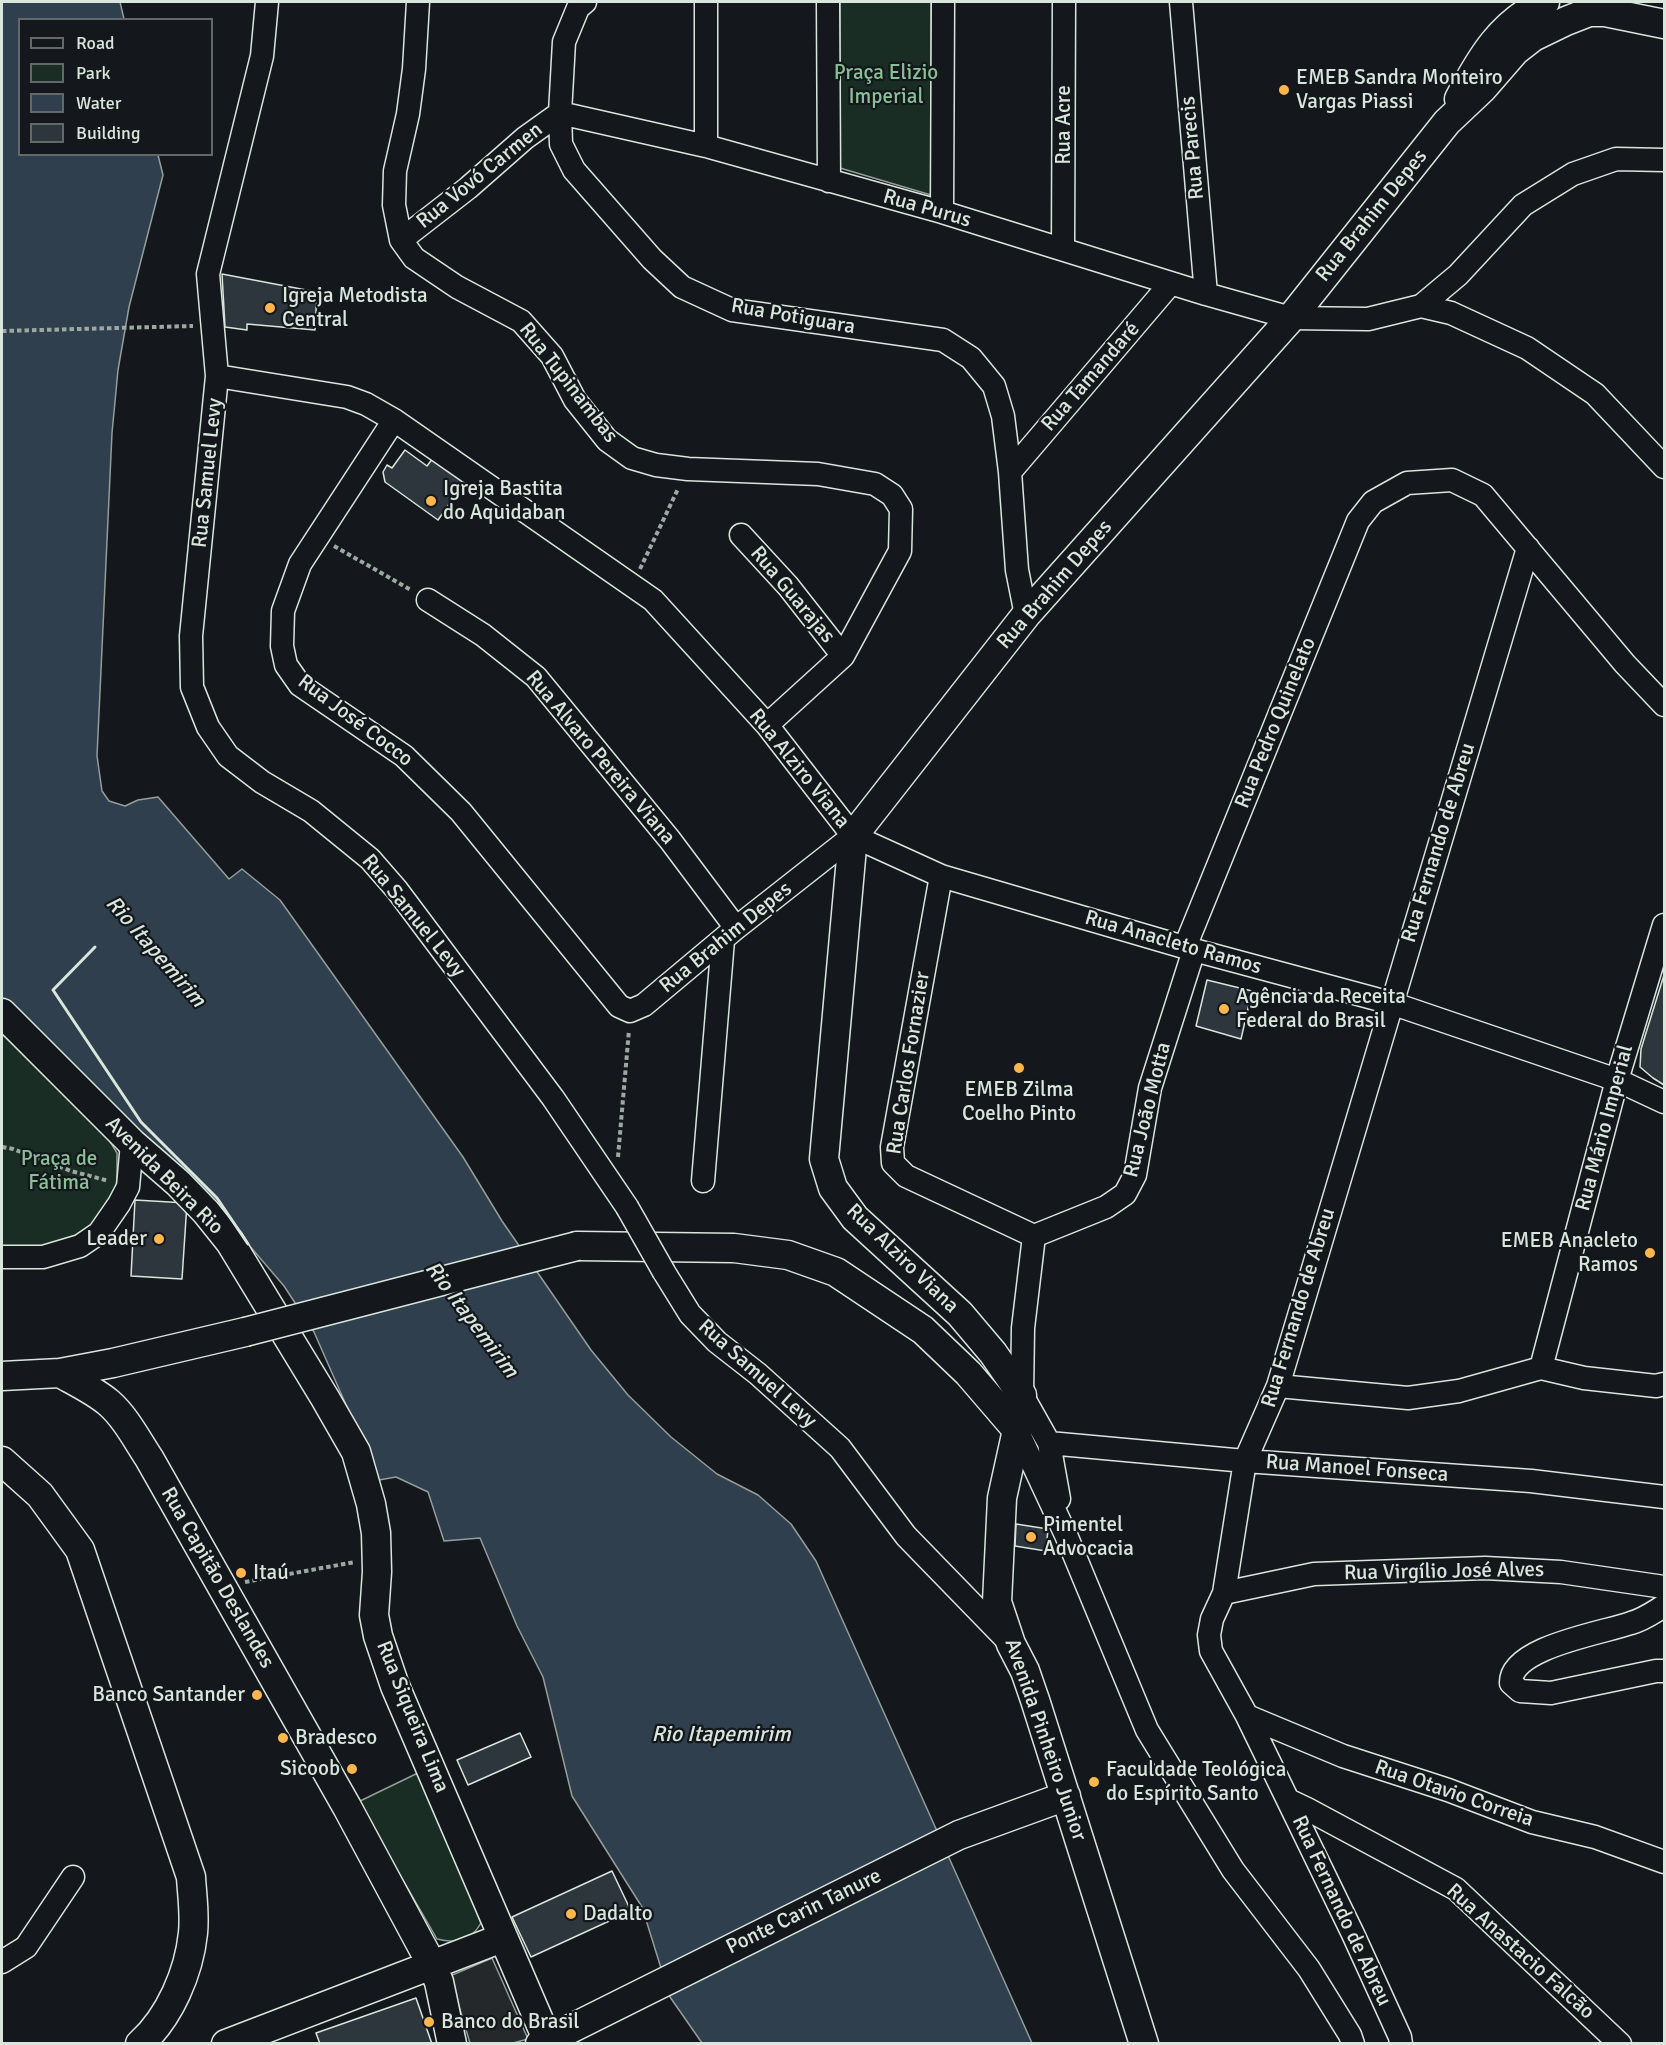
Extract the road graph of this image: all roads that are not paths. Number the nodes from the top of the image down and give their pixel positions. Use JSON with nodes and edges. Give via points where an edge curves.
{"nodes":[{"id":1,"x":267,"y":2,"type":"edge"},
{"id":2,"x":418,"y":2,"type":"edge"},
{"id":3,"x":585,"y":2,"type":"edge"},
{"id":4,"x":706,"y":2,"type":"edge"},
{"id":5,"x":828,"y":2,"type":"edge"},
{"id":6,"x":943,"y":2,"type":"edge"},
{"id":7,"x":1064,"y":2,"type":"edge"},
{"id":8,"x":1181,"y":2,"type":"edge"},
{"id":9,"x":1520,"y":2,"type":"edge"},
{"id":10,"x":1545,"y":2,"type":"edge"},
{"id":11,"x":1581,"y":10,"type":"edge"},
{"id":12,"x":1665,"y":24,"type":"edge"},
{"id":13,"x":1507,"y":28,"type":"junction"},
{"id":14,"x":560,"y":113,"type":"junction"},
{"id":15,"x":1447,"y":122,"type":"junction"},
{"id":16,"x":706,"y":146,"type":"junction"},
{"id":17,"x":1665,"y":160,"type":"edge"},
{"id":18,"x":829,"y":181,"type":"junction"},
{"id":19,"x":942,"y":212,"type":"junction"},
{"id":20,"x":401,"y":240,"type":"junction"},
{"id":21,"x":1063,"y":249,"type":"junction"},
{"id":22,"x":1171,"y":283,"type":"junction"},
{"id":23,"x":1206,"y":294,"type":"junction"},
{"id":24,"x":1420,"y":306,"type":"junction"},
{"id":25,"x":1291,"y":318,"type":"junction"},
{"id":26,"x":217,"y":376,"type":"junction"},
{"id":27,"x":394,"y":420,"type":"junction"},
{"id":28,"x":1665,"y":466,"type":"edge"},
{"id":29,"x":1010,"y":472,"type":"junction"},
{"id":30,"x":741,"y":535,"type":"dead end"},
{"id":31,"x":1527,"y":548,"type":"junction"},
{"id":32,"x":429,"y":600,"type":"road end"},
{"id":33,"x":1026,"y":615,"type":"junction"},
{"id":34,"x":843,"y":656,"type":"junction"},
{"id":35,"x":1665,"y":705,"type":"edge"},
{"id":36,"x":767,"y":725,"type":"junction"},
{"id":37,"x":853,"y":836,"type":"junction"},
{"id":38,"x":940,"y":876,"type":"junction"},
{"id":39,"x":730,"y":934,"type":"junction"},
{"id":40,"x":1663,"y":937,"type":"edge"},
{"id":41,"x":1190,"y":948,"type":"junction"},
{"id":42,"x":1391,"y":1003,"type":"junction"},
{"id":43,"x":630,"y":1011,"type":"joint"},
{"id":44,"x":2,"y":1013,"type":"edge"},
{"id":45,"x":1617,"y":1080,"type":"junction"},
{"id":46,"x":1665,"y":1102,"type":"edge"},
{"id":47,"x":132,"y":1143,"type":"junction"},
{"id":48,"x":703,"y":1181,"type":"dead end"},
{"id":49,"x":1034,"y":1236,"type":"junction"},
{"id":50,"x":2,"y":1257,"type":"edge"},
{"id":51,"x":1541,"y":1368,"type":"junction"},
{"id":52,"x":60,"y":1373,"type":"junction"},
{"id":53,"x":2,"y":1376,"type":"edge"},
{"id":54,"x":1665,"y":1384,"type":"edge"},
{"id":55,"x":1278,"y":1386,"type":"junction"},
{"id":56,"x":1022,"y":1395,"type":"junction"},
{"id":57,"x":1017,"y":1430,"type":"junction"},
{"id":58,"x":1048,"y":1443,"type":"junction"},
{"id":59,"x":356,"y":1452,"type":"joint"},
{"id":60,"x":2,"y":1461,"type":"edge"},
{"id":61,"x":1245,"y":1461,"type":"junction"},
{"id":62,"x":1665,"y":1497,"type":"edge"},
{"id":63,"x":1066,"y":1535,"type":"junction"},
{"id":64,"x":1665,"y":1587,"type":"edge"},
{"id":65,"x":1224,"y":1593,"type":"junction"},
{"id":66,"x":1665,"y":1606,"type":"edge"},
{"id":67,"x":1011,"y":1644,"type":"junction"},
{"id":68,"x":1665,"y":1671,"type":"edge"},
{"id":69,"x":1247,"y":1716,"type":"junction"},
{"id":70,"x":1066,"y":1796,"type":"junction"},
{"id":71,"x":1288,"y":1800,"type":"junction"},
{"id":72,"x":1665,"y":1862,"type":"edge"},
{"id":73,"x":73,"y":1877,"type":"dead end"},
{"id":74,"x":502,"y":1938,"type":"junction"},
{"id":75,"x":2,"y":1962,"type":"edge"},
{"id":76,"x":432,"y":1965,"type":"junction"},
{"id":77,"x":273,"y":2035,"type":"edge"},
{"id":78,"x":1404,"y":2041,"type":"edge"},
{"id":79,"x":545,"y":2042,"type":"edge"},
{"id":80,"x":140,"y":2043,"type":"edge"},
{"id":81,"x":226,"y":2043,"type":"edge"},
{"id":82,"x":452,"y":2043,"type":"edge"},
{"id":83,"x":1144,"y":2043,"type":"edge"},
{"id":84,"x":1353,"y":2043,"type":"edge"},
{"id":85,"x":1620,"y":2043,"type":"edge"}],
"edges":[{"from":1,"to":26,"type":"street","name":"Rua Samuel Levy","via":[[262,56],[208,274]]},
{"from":2,"to":20,"type":"street","name":"Rua Tupinambas","via":[[408,114],[395,171],[394,205]]},
{"from":3,"to":14,"type":"street","name":"Rua Potiguara","via":[[578,8],[564,42]]},
{"from":4,"to":16,"type":"street"},
{"from":5,"to":18,"type":"street"},
{"from":6,"to":19,"type":"street"},
{"from":7,"to":21,"type":"street","name":"Rua Acre"},
{"from":8,"to":23,"type":"street","name":"Rua Parecis"},
{"from":9,"to":13,"type":"main road"},
{"from":10,"to":13,"type":"main road","name":"Rua Brahim Depes"},
{"from":11,"to":12,"type":"main road"},
{"from":11,"to":15,"type":"main road","name":"Rua Brahim Depes","via":[[1515,51]]},
{"from":13,"to":15,"type":"main road","name":"Rua Brahim Depes","via":[[1478,62]]},
{"from":14,"to":16,"type":"street","name":"Rua Purus"},
{"from":14,"to":20,"type":"street","name":"Rua Vovó Carmen"},
{"from":14,"to":29,"type":"street","name":"Rua Potiguara","via":[[561,144],[574,170],[652,259],[682,287],[732,310],[943,340],[971,358],[994,386],[1003,416]]},
{"from":15,"to":25,"type":"main road","name":"Rua Brahim Depes"},
{"from":16,"to":18,"type":"street","name":"Rua Purus"},
{"from":17,"to":24,"type":"street","via":[[1616,159],[1573,174],[1523,205],[1458,274]]},
{"from":18,"to":19,"type":"street","name":"Rua Purus"},
{"from":19,"to":21,"type":"street","name":"Rua Purus"},
{"from":20,"to":34,"type":"street","name":"Rua Tupinambas","via":[[414,258],[457,287],[521,321],[552,356],[575,400],[607,440],[632,458],[688,469],[818,474],[875,484],[892,495],[901,509],[900,551]]},
{"from":21,"to":22,"type":"street","name":"Rua Purus"},
{"from":22,"to":23,"type":"street","name":"Rua Purus"},
{"from":22,"to":29,"type":"street","name":"Rua Tamandaré"},
{"from":23,"to":25,"type":"street","name":"Rua Purus"},
{"from":24,"to":25,"type":"street","name":"Rua Purus","via":[[1368,319]]},
{"from":24,"to":28,"type":"street","via":[[1451,313],[1527,348],[1595,394]]},
{"from":25,"to":33,"type":"main road","name":"Rua Brahim Depes"},
{"from":26,"to":27,"type":"street","name":"Rua Alziro Viana","via":[[347,398]]},
{"from":26,"to":67,"type":"street","name":"Rua Samuel Levy","bridge":true,"via":[[191,636],[192,687],[208,727],[228,756],[311,811],[370,859],[546,1089],[621,1198],[690,1314],[840,1448],[906,1536]]},
{"from":27,"to":36,"type":"street","name":"Rua Alziro Viana","via":[[653,600]]},
{"from":27,"to":43,"type":"street","name":"Rua José Cocco","via":[[300,564],[283,610],[286,665],[300,685],[404,756],[461,812],[619,1006]]},
{"from":29,"to":33,"type":"street","name":"Rua Potiguara","via":[[1017,570]]},
{"from":30,"to":34,"type":"street","name":"Rua Guarajas","via":[[788,586]]},
{"from":31,"to":35,"type":"street"},
{"from":31,"to":41,"type":"street","name":"Rua Pedro Quinelato","via":[[1483,495],[1452,480],[1407,483],[1373,502],[1358,521]]},
{"from":31,"to":42,"type":"street","name":"Rua Fernando de Abreu"},
{"from":32,"to":39,"type":"street","name":"Rua Alvaro Pereira Viana","via":[[483,635],[536,677],[670,840]]},
{"from":33,"to":37,"type":"main road","name":"Rua Brahim Depes"},
{"from":34,"to":36,"type":"street","name":"Rua Tupinambas"},
{"from":36,"to":37,"type":"street","name":"Rua Alziro Viana"},
{"from":37,"to":38,"type":"street","name":"Rua Anacleto Ramos"},
{"from":37,"to":39,"type":"street","name":"Rua Brahim Depes"},
{"from":37,"to":56,"type":"main road","name":"Rua Alziro Viana","via":[[824,1159],[833,1188],[855,1218],[960,1314]]},
{"from":38,"to":41,"type":"street","name":"Rua Anacleto Ramos"},
{"from":38,"to":49,"type":"street","name":"Rua Carlos Fornazier","via":[[892,1148],[893,1163],[906,1176]]},
{"from":39,"to":43,"type":"street","name":"Rua Brahim Depes","via":[[644,1005]]},
{"from":39,"to":48,"type":"street"},
{"from":40,"to":45,"type":"street","name":"Rua Mário Imperial"},
{"from":41,"to":42,"type":"street","name":"Rua Anacleto Ramos"},
{"from":41,"to":49,"type":"street","name":"Rua João Motta","via":[[1150,1088],[1135,1175],[1125,1194],[1106,1207]]},
{"from":42,"to":45,"type":"street","name":"Rua Anacleto Ramos"},
{"from":42,"to":55,"type":"street","name":"Rua Fernando de Abreu"},
{"from":44,"to":47,"type":"main road","name":"Avenida Beira Rio"},
{"from":45,"to":46,"type":"street","name":"Rua Anacleto Ramos"},
{"from":45,"to":51,"type":"street","name":"Rua Mário Imperial"},
{"from":47,"to":50,"type":"street","via":[[128,1186],[99,1233],[80,1246],[43,1257]]},
{"from":47,"to":59,"type":"main road","name":"Avenida Beira Rio","via":[[178,1183],[230,1242]]},
{"from":49,"to":56,"type":"street","via":[[1023,1328]]},
{"from":51,"to":54,"type":"street","via":[[1584,1378]]},
{"from":51,"to":55,"type":"street","via":[[1459,1391],[1408,1398]]},
{"from":52,"to":53,"type":"main road"},
{"from":52,"to":57,"type":"main road","bridge":true,"via":[[245,1332],[577,1246],[734,1248],[788,1255],[836,1272],[923,1330],[968,1373]]},
{"from":52,"to":76,"type":"main road","name":"Rua Capitão Deslandes","via":[[110,1404],[149,1458]]},
{"from":55,"to":61,"type":"street","name":"Rua Fernando de Abreu"},
{"from":56,"to":57,"type":"main road","name":"Avenida Pinheiro Junior"},
{"from":56,"to":58,"type":"street"},
{"from":57,"to":63,"type":"street"},
{"from":57,"to":67,"type":"main road","name":"Avenida Pinheiro Junior","via":[[1002,1497],[997,1602]]},
{"from":58,"to":61,"type":"street","name":"Rua Manoel Fonseca"},
{"from":58,"to":63,"type":"street"},
{"from":59,"to":74,"type":"main road","name":"Rua Siqueira Lima","via":[[372,1504],[377,1558],[374,1615],[378,1636],[395,1686]]},
{"from":60,"to":80,"type":"main road","via":[[40,1495],[80,1550],[191,1877],[193,1933],[186,1964],[170,2006]]},
{"from":61,"to":62,"type":"street","name":"Rua Manoel Fonseca","via":[[1531,1481]]},
{"from":61,"to":65,"type":"street","name":"Rua Fernando de Abreu"},
{"from":63,"to":84,"type":"street","via":[[1147,1730],[1233,1870],[1310,1969]]},
{"from":64,"to":65,"type":"street","name":"Rua Virgílio José Alves","via":[[1561,1572],[1485,1568],[1314,1574]]},
{"from":65,"to":69,"type":"street","name":"Rua Fernando de Abreu","via":[[1212,1619],[1211,1651]]},
{"from":66,"to":68,"type":"street","via":[[1634,1623],[1538,1651],[1516,1667],[1511,1683],[1520,1691],[1551,1693]]},
{"from":67,"to":70,"type":"main road","name":"Avenida Pinheiro Junior","via":[[1025,1671]]},
{"from":69,"to":71,"type":"street","name":"Rua Fernando de Abreu"},
{"from":69,"to":72,"type":"street","name":"Rua Otavio Correia","via":[[1342,1756],[1532,1822],[1595,1837]]},
{"from":70,"to":79,"type":"main road","name":"Ponte Carin Tanure","via":[[959,1835]]},
{"from":70,"to":83,"type":"main road","name":"Avenida Pinheiro Junior"},
{"from":71,"to":78,"type":"street","name":"Rua Fernando de Abreu"},
{"from":71,"to":85,"type":"street","name":"Rua Anastacio Falcão","via":[[1456,1889]]},
{"from":73,"to":75,"type":"street","via":[[26,1947]]},
{"from":74,"to":76,"type":"main road"},
{"from":74,"to":79,"type":"main road","name":"Rua Siqueira Lima"},
{"from":76,"to":77,"type":"main road"},
{"from":76,"to":82,"type":"main road","name":"Rua Capitão Deslandes"},
{"from":77,"to":81,"type":"main road"}]}
